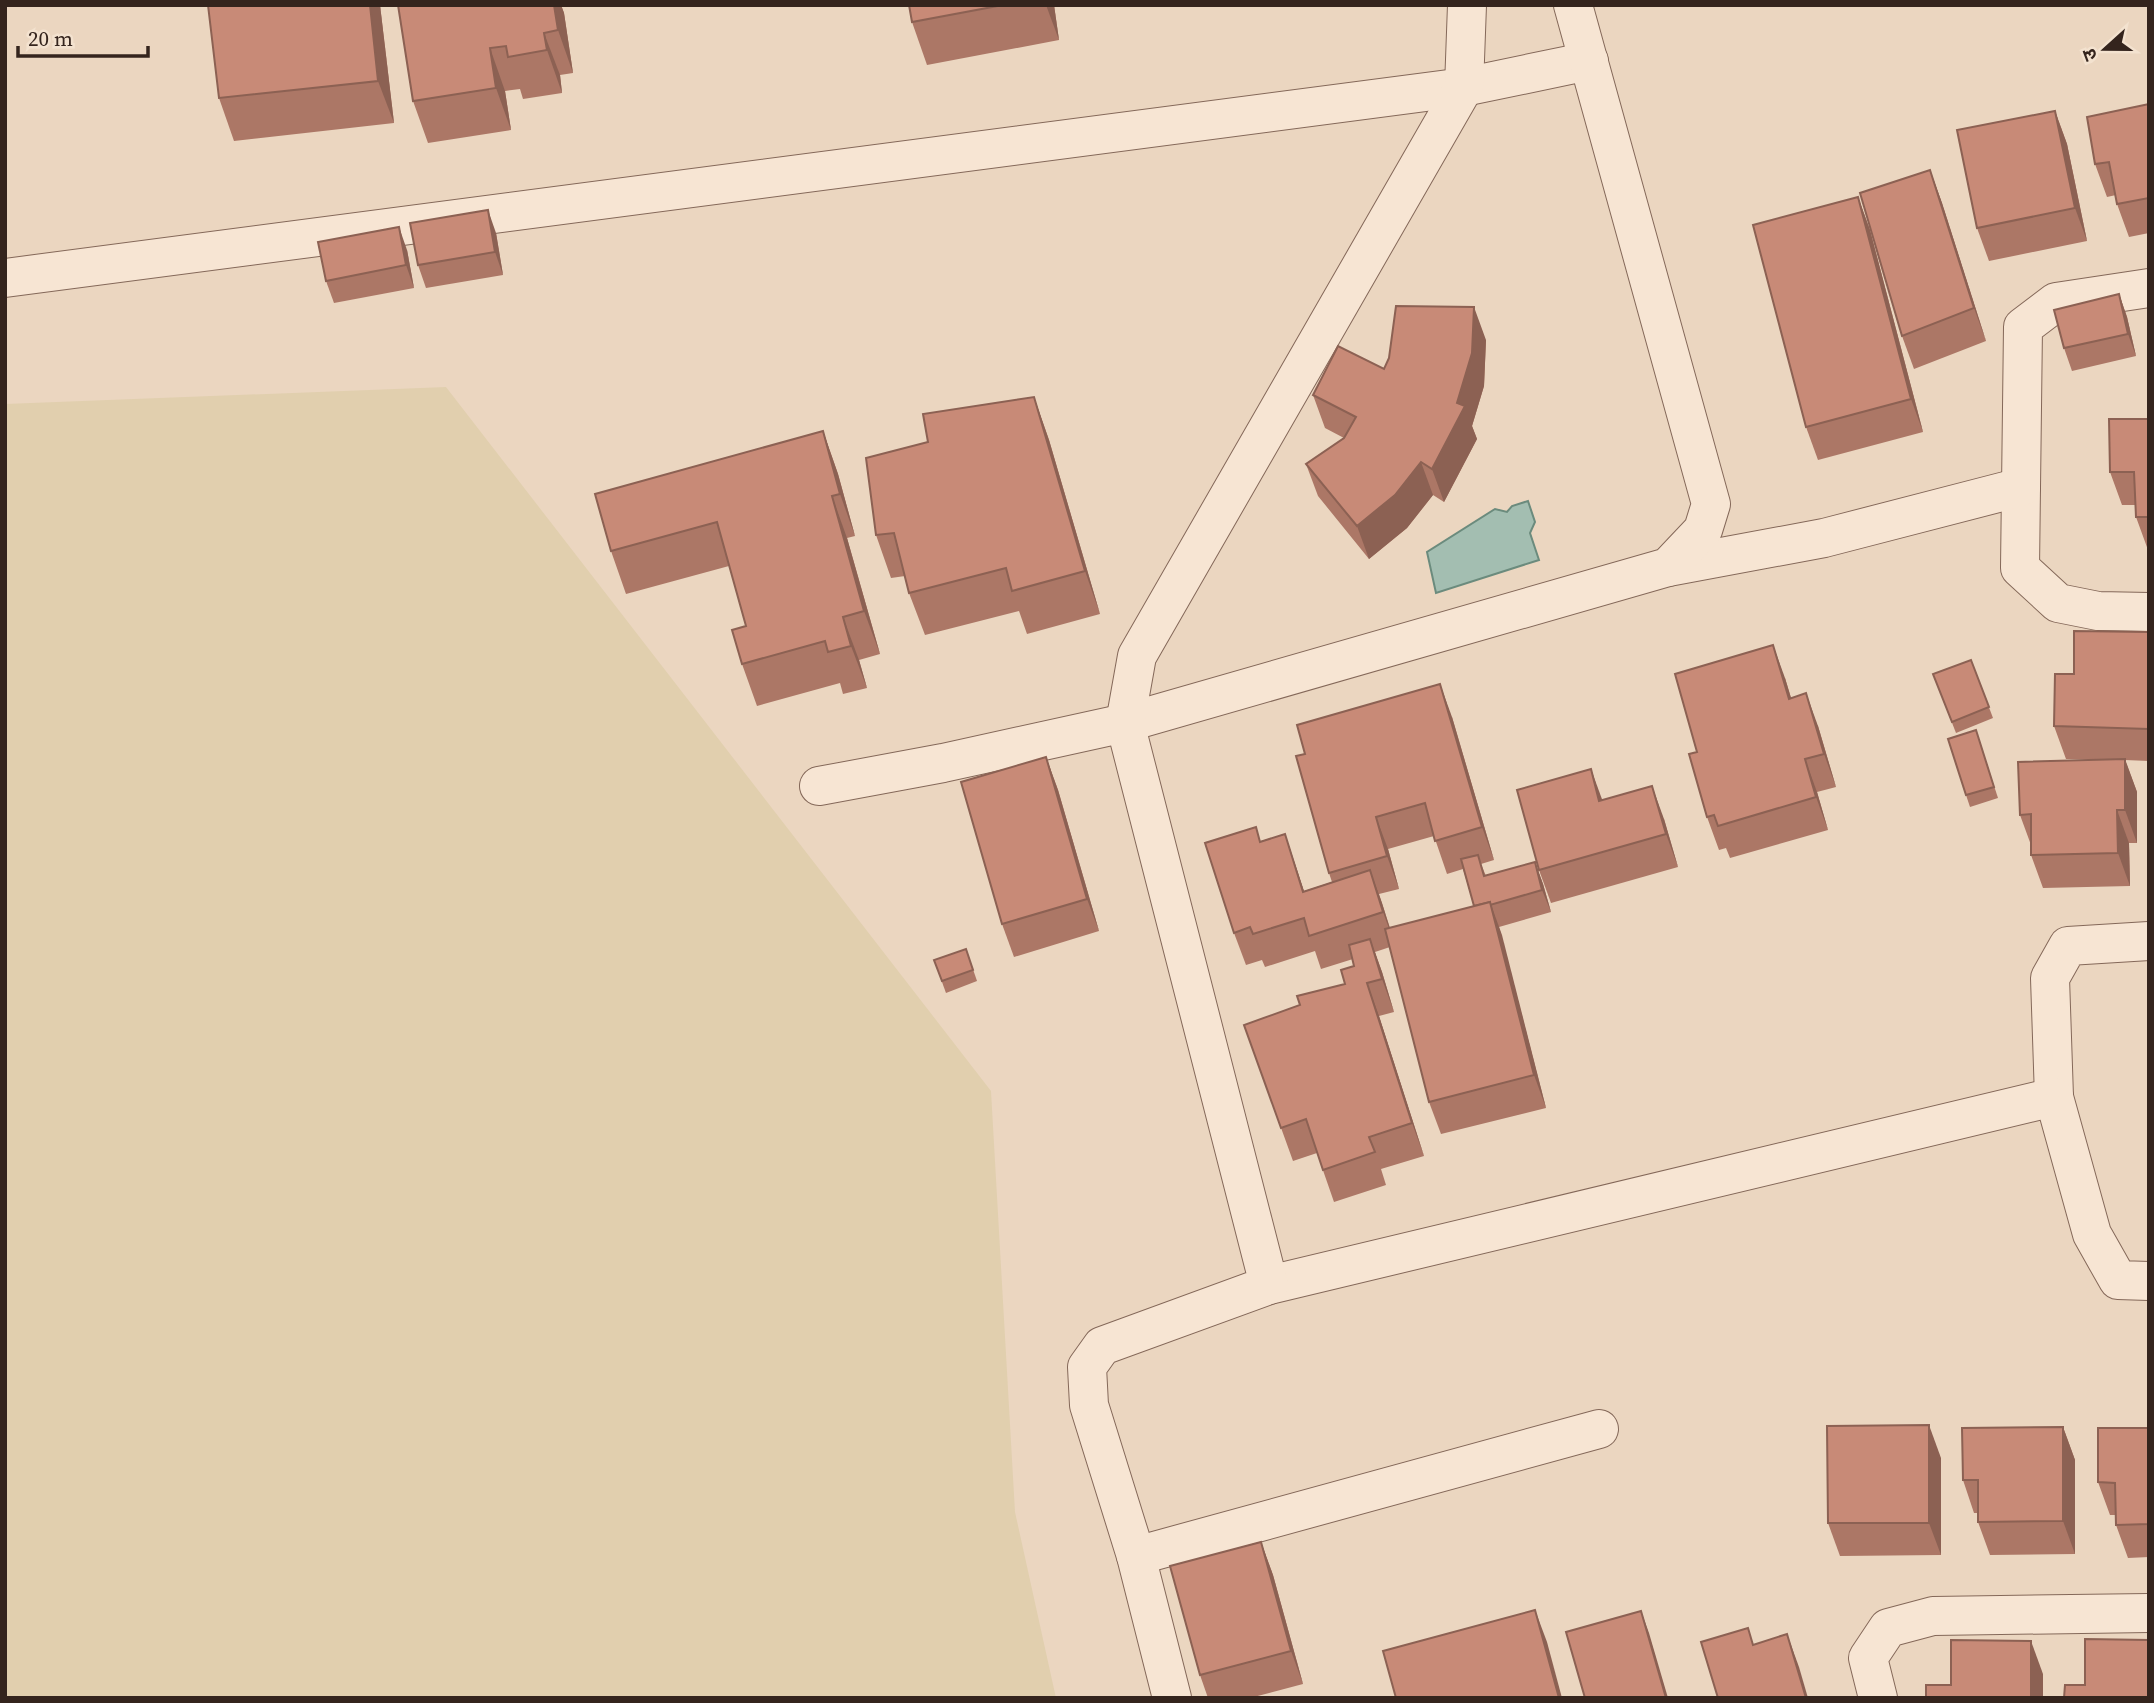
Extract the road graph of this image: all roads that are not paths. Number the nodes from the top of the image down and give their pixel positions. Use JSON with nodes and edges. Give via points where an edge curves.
{"nodes":[{"id":1,"x":1467,"y":5,"type":"edge"},
{"id":2,"x":1573,"y":5,"type":"edge"},
{"id":3,"x":1588,"y":61,"type":"junction"},
{"id":4,"x":1464,"y":87,"type":"junction"},
{"id":5,"x":5,"y":278,"type":"edge"},
{"id":6,"x":2149,"y":288,"type":"edge"},
{"id":7,"x":2021,"y":487,"type":"junction"},
{"id":8,"x":1668,"y":567,"type":"junction"},
{"id":9,"x":2149,"y":612,"type":"edge"},
{"id":10,"x":1125,"y":723,"type":"junction"},
{"id":11,"x":819,"y":786,"type":"dead end"},
{"id":12,"x":2149,"y":941,"type":"edge"},
{"id":13,"x":2054,"y":1097,"type":"junction"},
{"id":14,"x":2149,"y":1281,"type":"edge"},
{"id":15,"x":1269,"y":1285,"type":"junction"},
{"id":16,"x":1600,"y":1429,"type":"dead end"},
{"id":17,"x":1136,"y":1556,"type":"junction"},
{"id":18,"x":2149,"y":1613,"type":"edge"},
{"id":19,"x":1172,"y":1698,"type":"edge"},
{"id":20,"x":1878,"y":1698,"type":"edge"}],
"edges":[{"from":1,"to":4,"type":"street"},
{"from":2,"to":3,"type":"street"},
{"from":3,"to":4,"type":"street"},
{"from":3,"to":8,"type":"street","via":[[1711,504],[1703,530]]},
{"from":4,"to":5,"type":"street"},
{"from":4,"to":10,"type":"street","via":[[1137,656]]},
{"from":6,"to":7,"type":"street","via":[[2056,302],[2023,327]]},
{"from":7,"to":8,"type":"street","via":[[1824,538]]},
{"from":7,"to":9,"type":"street","via":[[2020,568],[2058,603],[2098,611]]},
{"from":8,"to":10,"type":"street"},
{"from":10,"to":11,"type":"street"},
{"from":10,"to":15,"type":"street"},
{"from":12,"to":13,"type":"street","via":[[2068,946],[2050,978]]},
{"from":13,"to":14,"type":"street","via":[[2092,1234],[2118,1280]]},
{"from":13,"to":15,"type":"street"},
{"from":15,"to":17,"type":"street","via":[[1102,1346],[1087,1367],[1089,1405]]},
{"from":16,"to":17,"type":"street"},
{"from":17,"to":19,"type":"street"},
{"from":18,"to":20,"type":"street","via":[[1933,1616],[1888,1628],[1868,1658]]}]}
